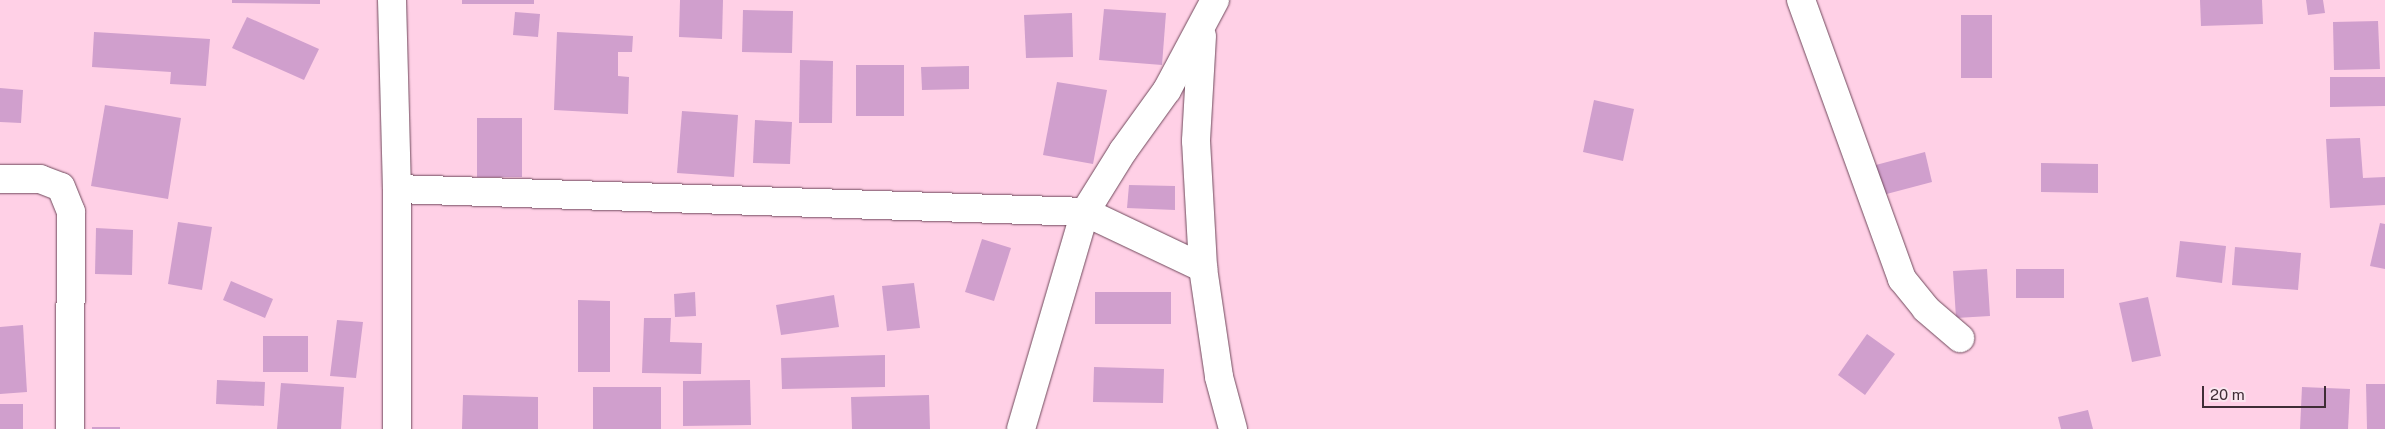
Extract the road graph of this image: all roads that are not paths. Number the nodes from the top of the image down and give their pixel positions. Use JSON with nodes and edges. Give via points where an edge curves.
{"nodes":[{"id":1,"x":392,"y":0,"type":"edge"},
{"id":2,"x":1215,"y":0,"type":"edge"},
{"id":3,"x":1801,"y":0,"type":"edge"},
{"id":4,"x":1202,"y":29,"type":"junction"},
{"id":5,"x":0,"y":179,"type":"edge"},
{"id":6,"x":397,"y":189,"type":"junction"},
{"id":7,"x":1085,"y":212,"type":"junction"},
{"id":8,"x":1203,"y":268,"type":"junction"},
{"id":9,"x":1960,"y":338,"type":"dead end"},
{"id":10,"x":70,"y":429,"type":"edge"},
{"id":11,"x":397,"y":429,"type":"edge"},
{"id":12,"x":1021,"y":429,"type":"edge"},
{"id":13,"x":1233,"y":429,"type":"edge"}],
"edges":[{"from":1,"to":6,"type":"street"},
{"from":2,"to":4,"type":"street"},
{"from":3,"to":9,"type":"street","via":[[1902,279],[1926,309]]},
{"from":4,"to":7,"type":"street","via":[[1167,90],[1122,151]]},
{"from":4,"to":8,"type":"street","via":[[1196,141]]},
{"from":5,"to":10,"type":"street","via":[[40,179],[61,187],[72,212]]},
{"from":6,"to":7,"type":"street"},
{"from":6,"to":11,"type":"street"},
{"from":7,"to":8,"type":"street"},
{"from":7,"to":12,"type":"street"},
{"from":8,"to":13,"type":"street","via":[[1219,377]]}]}
